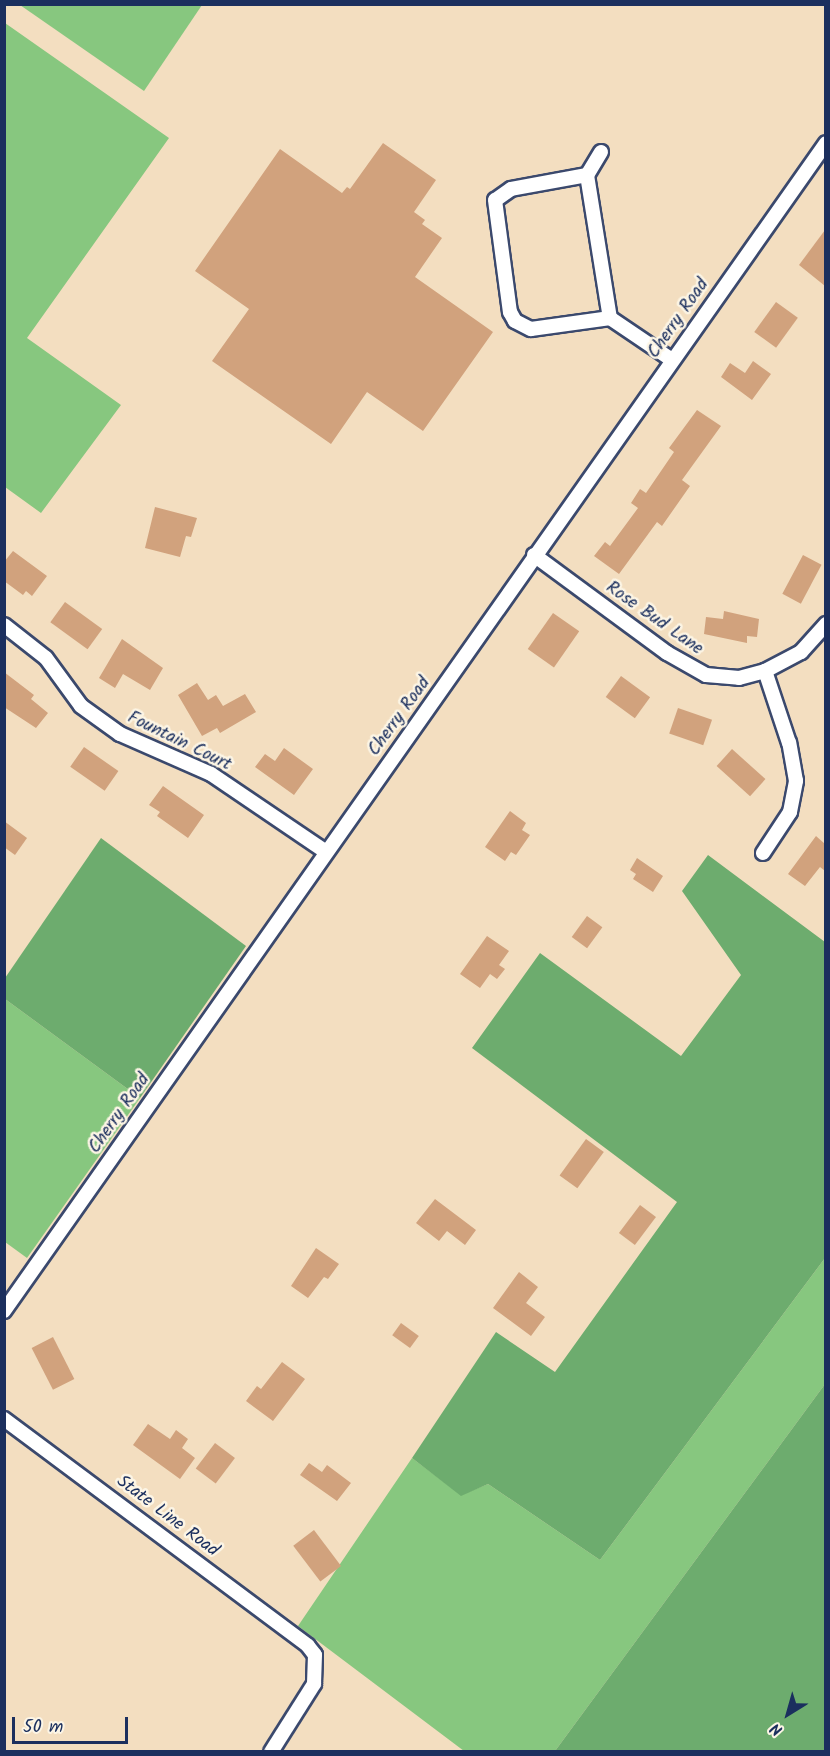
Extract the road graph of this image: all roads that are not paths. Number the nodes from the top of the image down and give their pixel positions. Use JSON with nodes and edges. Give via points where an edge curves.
{"nodes":[{"id":1,"x":825,"y":143,"type":"edge"},
{"id":2,"x":601,"y":152,"type":"dead end"},
{"id":3,"x":587,"y":175,"type":"junction"},
{"id":4,"x":610,"y":318,"type":"junction"},
{"id":5,"x":672,"y":360,"type":"junction"},
{"id":6,"x":534,"y":555,"type":"junction"},
{"id":7,"x":825,"y":624,"type":"edge"},
{"id":8,"x":4,"y":625,"type":"edge"},
{"id":9,"x":765,"y":671,"type":"junction"},
{"id":10,"x":326,"y":852,"type":"junction"},
{"id":11,"x":763,"y":853,"type":"dead end"},
{"id":12,"x":4,"y":1311,"type":"edge"},
{"id":13,"x":4,"y":1419,"type":"edge"},
{"id":14,"x":271,"y":1752,"type":"edge"}],
"edges":[{"from":1,"to":5,"type":"street","name":"Cherry Road"},
{"from":2,"to":3,"type":"street"},
{"from":3,"to":4,"type":"street"},
{"from":3,"to":4,"type":"street","via":[[511,189],[500,193],[493,208],[514,321],[531,329]]},
{"from":4,"to":5,"type":"street"},
{"from":5,"to":6,"type":"street","name":"Cherry Road"},
{"from":6,"to":9,"type":"street","name":"Rose Bud Lane","via":[[688,667],[724,678]]},
{"from":6,"to":10,"type":"street","name":"Cherry Road"},
{"from":7,"to":9,"type":"street","name":"Rose Bud Lane","via":[[801,652]]},
{"from":8,"to":10,"type":"street","name":"Fountain Court","via":[[46,658],[81,706],[120,735],[211,774]]},
{"from":9,"to":11,"type":"street","via":[[789,742],[796,781],[790,812]]},
{"from":10,"to":12,"type":"street","name":"Cherry Road"},
{"from":13,"to":14,"type":"street","name":"State Line Road","via":[[308,1646],[315,1655],[314,1683]]}]}
